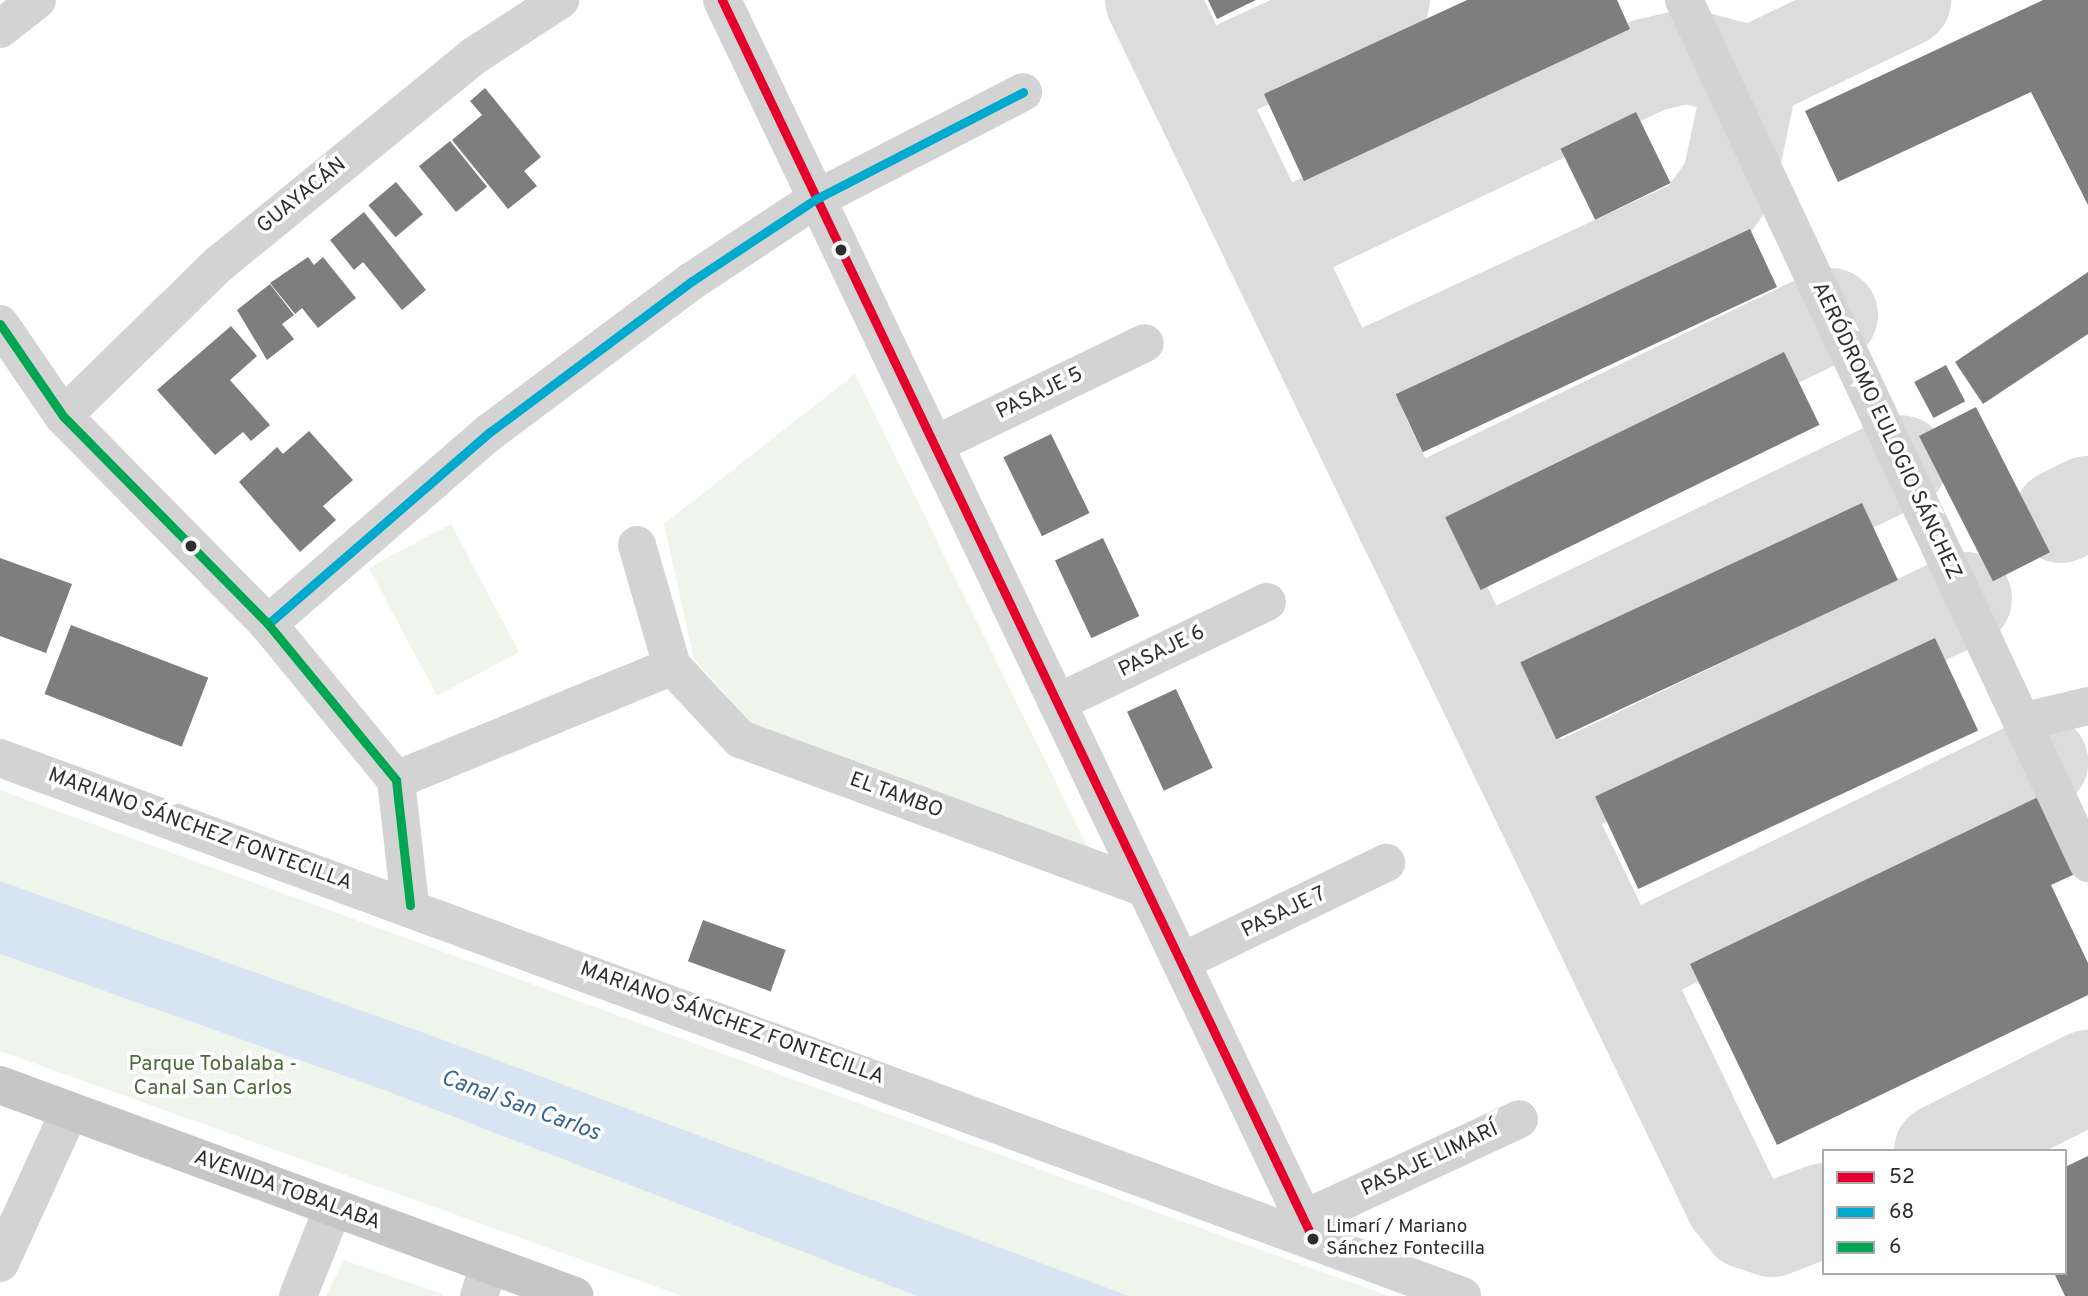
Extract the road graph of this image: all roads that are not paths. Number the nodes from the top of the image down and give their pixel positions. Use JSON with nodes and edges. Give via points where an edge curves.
{"nodes":[{"id":1,"x":37,"y":0,"type":"edge"},
{"id":2,"x":560,"y":0,"type":"edge"},
{"id":3,"x":722,"y":0,"type":"edge"},
{"id":4,"x":1684,"y":0,"type":"edge"},
{"id":5,"x":0,"y":29,"type":"edge"},
{"id":6,"x":1023,"y":92,"type":"dead end"},
{"id":7,"x":817,"y":199,"type":"junction"},
{"id":8,"x":0,"y":324,"type":"edge"},
{"id":9,"x":1145,"y":343,"type":"dead end"},
{"id":10,"x":63,"y":416,"type":"junction"},
{"id":11,"x":934,"y":445,"type":"junction"},
{"id":12,"x":637,"y":545,"type":"dead end"},
{"id":13,"x":1267,"y":602,"type":"dead end"},
{"id":14,"x":268,"y":624,"type":"junction"},
{"id":15,"x":672,"y":666,"type":"junction"},
{"id":16,"x":1057,"y":703,"type":"junction"},
{"id":17,"x":2088,"y":706,"type":"edge"},
{"id":18,"x":2022,"y":722,"type":"junction"},
{"id":19,"x":0,"y":758,"type":"edge"},
{"id":20,"x":396,"y":780,"type":"junction"},
{"id":21,"x":1386,"y":863,"type":"dead end"},
{"id":22,"x":2088,"y":863,"type":"edge"},
{"id":23,"x":1146,"y":888,"type":"junction"},
{"id":24,"x":410,"y":905,"type":"junction"},
{"id":25,"x":1181,"y":962,"type":"junction"},
{"id":26,"x":0,"y":1085,"type":"edge"},
{"id":27,"x":69,"y":1112,"type":"junction"},
{"id":28,"x":1519,"y":1119,"type":"dead end"},
{"id":29,"x":333,"y":1208,"type":"junction"},
{"id":30,"x":1308,"y":1229,"type":"junction"},
{"id":31,"x":0,"y":1263,"type":"edge"},
{"id":32,"x":484,"y":1280,"type":"edge"},
{"id":33,"x":298,"y":1296,"type":"edge"},
{"id":34,"x":575,"y":1296,"type":"edge"},
{"id":35,"x":1462,"y":1296,"type":"edge"}],
"edges":[{"from":1,"to":5,"type":"street"},
{"from":2,"to":10,"type":"street","name":"GUAYACÁN","via":[[474,55],[219,264]]},
{"from":3,"to":7,"type":"street"},
{"from":4,"to":18,"type":"street","name":"AERÓDROMO EULOGIO SÁNCHEZ"},
{"from":6,"to":7,"type":"street"},
{"from":7,"to":11,"type":"street"},
{"from":7,"to":14,"type":"street","via":[[511,416]]},
{"from":8,"to":10,"type":"street"},
{"from":9,"to":11,"type":"street","name":"PASAJE 5"},
{"from":10,"to":14,"type":"street"},
{"from":11,"to":16,"type":"street"},
{"from":12,"to":15,"type":"street","name":"EL TAMBO"},
{"from":13,"to":16,"type":"street","name":"PASAJE 6"},
{"from":14,"to":20,"type":"street"},
{"from":15,"to":20,"type":"street"},
{"from":15,"to":23,"type":"street","name":"EL TAMBO","via":[[740,738]]},
{"from":16,"to":23,"type":"street"},
{"from":17,"to":18,"type":"street"},
{"from":18,"to":22,"type":"street","name":"AERÓDROMO EULOGIO SÁNCHEZ"},
{"from":19,"to":24,"type":"street","name":"MARIANO SÁNCHEZ FONTECILLA"},
{"from":20,"to":24,"type":"street"},
{"from":21,"to":25,"type":"street","name":"PASAJE 7"},
{"from":23,"to":25,"type":"street"},
{"from":24,"to":30,"type":"street","name":"MARIANO SÁNCHEZ FONTECILLA"},
{"from":25,"to":30,"type":"street"},
{"from":26,"to":27,"type":"main road","name":"AVENIDA TOBALABA"},
{"from":27,"to":29,"type":"main road","name":"AVENIDA TOBALABA"},
{"from":27,"to":31,"type":"street"},
{"from":28,"to":30,"type":"street","name":"PASAJE LIMARÍ"},
{"from":29,"to":32,"type":"main road","name":"AVENIDA TOBALABA"},
{"from":29,"to":33,"type":"street"},
{"from":30,"to":35,"type":"street","name":"MARIANO SÁNCHEZ FONTECILLA"},
{"from":32,"to":34,"type":"main road","name":"AVENIDA TOBALABA"}]}
